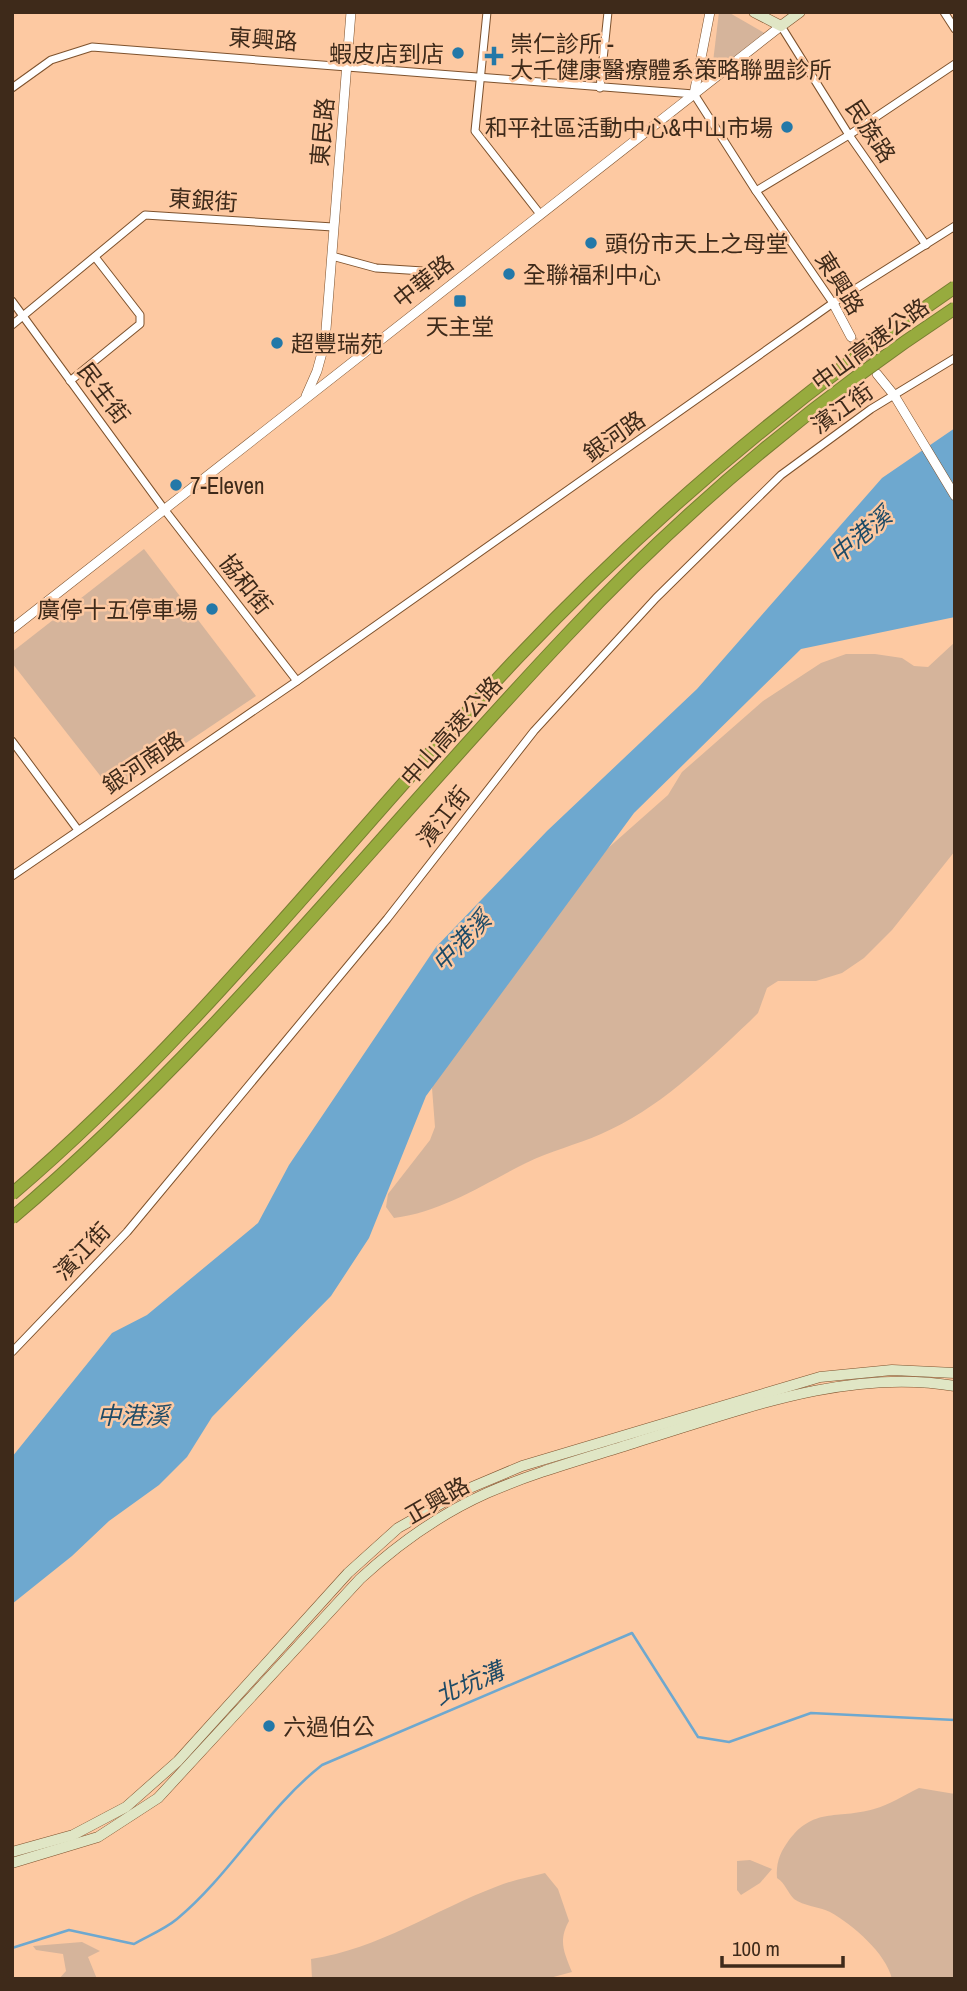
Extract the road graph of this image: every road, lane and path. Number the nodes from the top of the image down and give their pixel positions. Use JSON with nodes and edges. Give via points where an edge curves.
{"nodes":[{"id":1,"x":351,"y":12,"type":"edge"},
{"id":2,"x":487,"y":12,"type":"edge"},
{"id":3,"x":608,"y":12,"type":"edge"},
{"id":4,"x":710,"y":12,"type":"edge"},
{"id":5,"x":754,"y":12,"type":"edge"},
{"id":6,"x":800,"y":12,"type":"edge"},
{"id":7,"x":944,"y":12,"type":"edge"},
{"id":8,"x":781,"y":26,"type":"junction"},
{"id":9,"x":955,"y":29,"type":"edge"},
{"id":10,"x":955,"y":64,"type":"edge"},
{"id":11,"x":348,"y":65,"type":"junction"},
{"id":12,"x":481,"y":75,"type":"junction"},
{"id":13,"x":12,"y":88,"type":"edge"},
{"id":14,"x":600,"y":88,"type":"junction"},
{"id":15,"x":694,"y":94,"type":"junction"},
{"id":16,"x":849,"y":135,"type":"junction"},
{"id":17,"x":756,"y":191,"type":"junction"},
{"id":18,"x":540,"y":214,"type":"junction"},
{"id":19,"x":955,"y":226,"type":"edge"},
{"id":20,"x":333,"y":227,"type":"junction"},
{"id":21,"x":926,"y":245,"type":"junction"},
{"id":22,"x":332,"y":256,"type":"junction"},
{"id":23,"x":95,"y":257,"type":"junction"},
{"id":24,"x":423,"y":271,"type":"dead end"},
{"id":25,"x":955,"y":287,"type":"edge"},
{"id":26,"x":12,"y":301,"type":"edge"},
{"id":27,"x":833,"y":303,"type":"junction"},
{"id":28,"x":955,"y":308,"type":"edge"},
{"id":29,"x":23,"y":316,"type":"junction"},
{"id":30,"x":12,"y":325,"type":"edge"},
{"id":31,"x":851,"y":337,"type":"tunnel mouth"},
{"id":32,"x":955,"y":358,"type":"edge"},
{"id":33,"x":877,"y":374,"type":"tunnel mouth"},
{"id":34,"x":70,"y":381,"type":"junction"},
{"id":35,"x":894,"y":395,"type":"junction"},
{"id":36,"x":303,"y":401,"type":"junction"},
{"id":37,"x":955,"y":496,"type":"edge"},
{"id":38,"x":164,"y":509,"type":"junction"},
{"id":39,"x":12,"y":629,"type":"edge"},
{"id":40,"x":297,"y":681,"type":"junction"},
{"id":41,"x":12,"y":741,"type":"edge"},
{"id":42,"x":78,"y":830,"type":"junction"},
{"id":43,"x":12,"y":876,"type":"edge"},
{"id":44,"x":12,"y":1194,"type":"edge"},
{"id":45,"x":12,"y":1219,"type":"edge"},
{"id":46,"x":12,"y":1352,"type":"edge"},
{"id":47,"x":955,"y":1373,"type":"edge"},
{"id":48,"x":955,"y":1386,"type":"edge"},
{"id":49,"x":12,"y":1852,"type":"edge"},
{"id":50,"x":12,"y":1863,"type":"edge"}],
"edges":[{"from":1,"to":11,"type":"street","name":"東民路"},
{"from":2,"to":12,"type":"street"},
{"from":3,"to":14,"type":"street"},
{"from":4,"to":15,"type":"street"},
{"from":5,"to":8,"type":"main road"},
{"from":6,"to":8,"type":"main road"},
{"from":7,"to":9,"type":"street"},
{"from":8,"to":15,"type":"street","name":"中華路"},
{"from":8,"to":16,"type":"street","name":"民族路"},
{"from":10,"to":16,"type":"street"},
{"from":11,"to":12,"type":"street","name":"東興路"},
{"from":11,"to":13,"type":"street","name":"東興路","via":[[92,47],[51,60]]},
{"from":11,"to":20,"type":"street","name":"東民路"},
{"from":12,"to":14,"type":"street","name":"東興路"},
{"from":12,"to":18,"type":"street","via":[[475,131]]},
{"from":14,"to":15,"type":"street","name":"東興路"},
{"from":15,"to":17,"type":"street","name":"東興路"},
{"from":15,"to":18,"type":"street","name":"中華路"},
{"from":16,"to":17,"type":"street"},
{"from":16,"to":21,"type":"street","name":"民族路"},
{"from":17,"to":27,"type":"street","name":"東興路"},
{"from":18,"to":36,"type":"street","name":"中華路"},
{"from":19,"to":21,"type":"street","name":"銀河路"},
{"from":20,"to":22,"type":"street","name":"東民路"},
{"from":20,"to":23,"type":"street","name":"東銀街","via":[[145,215]]},
{"from":21,"to":27,"type":"street","name":"銀河路"},
{"from":22,"to":24,"type":"street","via":[[376,268]]},
{"from":22,"to":36,"type":"street","name":"東民路","via":[[325,342]]},
{"from":23,"to":29,"type":"street","name":"東銀街"},
{"from":23,"to":34,"type":"street","via":[[141,315],[140,324]]},
{"from":25,"to":44,"type":"highway","name":"中山高速公路","bridge":true,"via":[[757,433],[599,576],[510,666],[190,1025],[93,1122]]},
{"from":26,"to":29,"type":"street","name":"民生街"},
{"from":27,"to":31,"type":"street","name":"東興路"},
{"from":27,"to":40,"type":"street","name":"銀河路"},
{"from":28,"to":45,"type":"highway","name":"中山高速公路","bridge":true,"via":[[807,417],[699,505],[625,576],[522,683],[207,1034]]},
{"from":29,"to":30,"type":"street","name":"東銀街"},
{"from":29,"to":34,"type":"street","name":"民生街"},
{"from":32,"to":35,"type":"street","name":"濱江街"},
{"from":33,"to":35,"type":"street"},
{"from":34,"to":38,"type":"street","name":"民生街"},
{"from":35,"to":37,"type":"street"},
{"from":35,"to":46,"type":"street","name":"濱江街","via":[[781,475],[638,618],[534,731],[387,919],[127,1232]]},
{"from":36,"to":38,"type":"street","name":"中華路"},
{"from":38,"to":39,"type":"street","name":"中華路"},
{"from":38,"to":40,"type":"street","name":"協和街"},
{"from":40,"to":42,"type":"street","name":"銀河南路"},
{"from":41,"to":42,"type":"street"},
{"from":42,"to":43,"type":"street","name":"銀河南路"},
{"from":47,"to":49,"type":"main road","name":"正興路","via":[[892,1370],[820,1377],[522,1466],[465,1490],[388,1537],[348,1573],[178,1761],[126,1807],[73,1835]]},
{"from":48,"to":50,"type":"main road","name":"正興路","via":[[883,1381],[818,1389],[487,1493],[393,1548],[368,1571],[158,1798],[98,1837]]}]}
